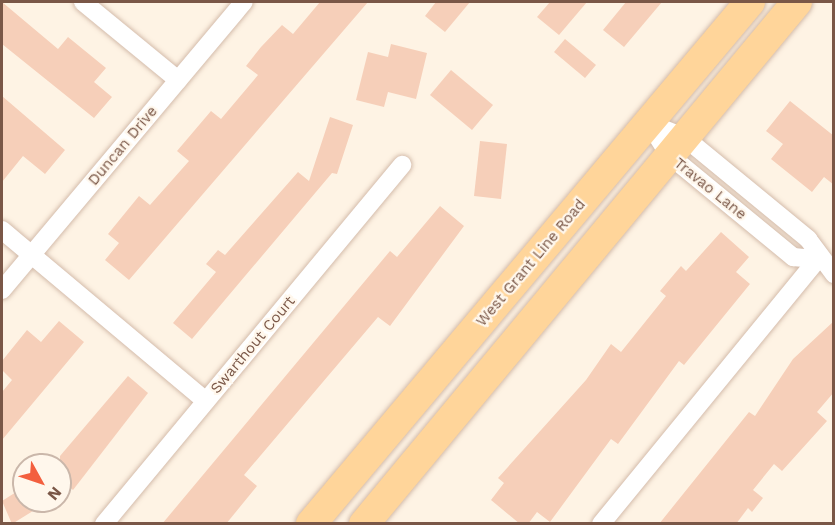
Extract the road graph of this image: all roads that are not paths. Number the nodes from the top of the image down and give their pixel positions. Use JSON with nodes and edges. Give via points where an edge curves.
{"nodes":[{"id":1,"x":83,"y":2,"type":"edge"},
{"id":2,"x":244,"y":2,"type":"edge"},
{"id":3,"x":750,"y":2,"type":"edge"},
{"id":4,"x":797,"y":2,"type":"edge"},
{"id":5,"x":178,"y":80,"type":"junction"},
{"id":6,"x":649,"y":123,"type":"junction"},
{"id":7,"x":676,"y":146,"type":"junction"},
{"id":8,"x":402,"y":165,"type":"dead end"},
{"id":9,"x":2,"y":230,"type":"edge"},
{"id":10,"x":32,"y":255,"type":"junction"},
{"id":11,"x":818,"y":259,"type":"junction"},
{"id":12,"x":834,"y":274,"type":"edge"},
{"id":13,"x":2,"y":290,"type":"edge"},
{"id":14,"x":206,"y":401,"type":"junction"},
{"id":15,"x":104,"y":524,"type":"edge"},
{"id":16,"x":311,"y":524,"type":"edge"},
{"id":17,"x":364,"y":524,"type":"edge"},
{"id":18,"x":601,"y":524,"type":"edge"}],
"edges":[{"from":1,"to":5,"type":"street"},
{"from":2,"to":5,"type":"street","name":"Duncan Drive"},
{"from":3,"to":6,"type":"main road","name":"West Grant Line Road"},
{"from":4,"to":7,"type":"main road"},
{"from":5,"to":10,"type":"street","name":"Duncan Drive"},
{"from":6,"to":7,"type":"street","name":"Travao Lane"},
{"from":6,"to":16,"type":"main road","name":"West Grant Line Road"},
{"from":7,"to":11,"type":"street","name":"Travao Lane","via":[[793,257]]},
{"from":7,"to":17,"type":"main road"},
{"from":8,"to":14,"type":"street","name":"Swarthout Court"},
{"from":9,"to":10,"type":"street"},
{"from":10,"to":13,"type":"street","name":"Duncan Drive"},
{"from":10,"to":14,"type":"street"},
{"from":11,"to":12,"type":"street"},
{"from":11,"to":18,"type":"street"},
{"from":14,"to":15,"type":"street","name":"Swarthout Court"}]}
